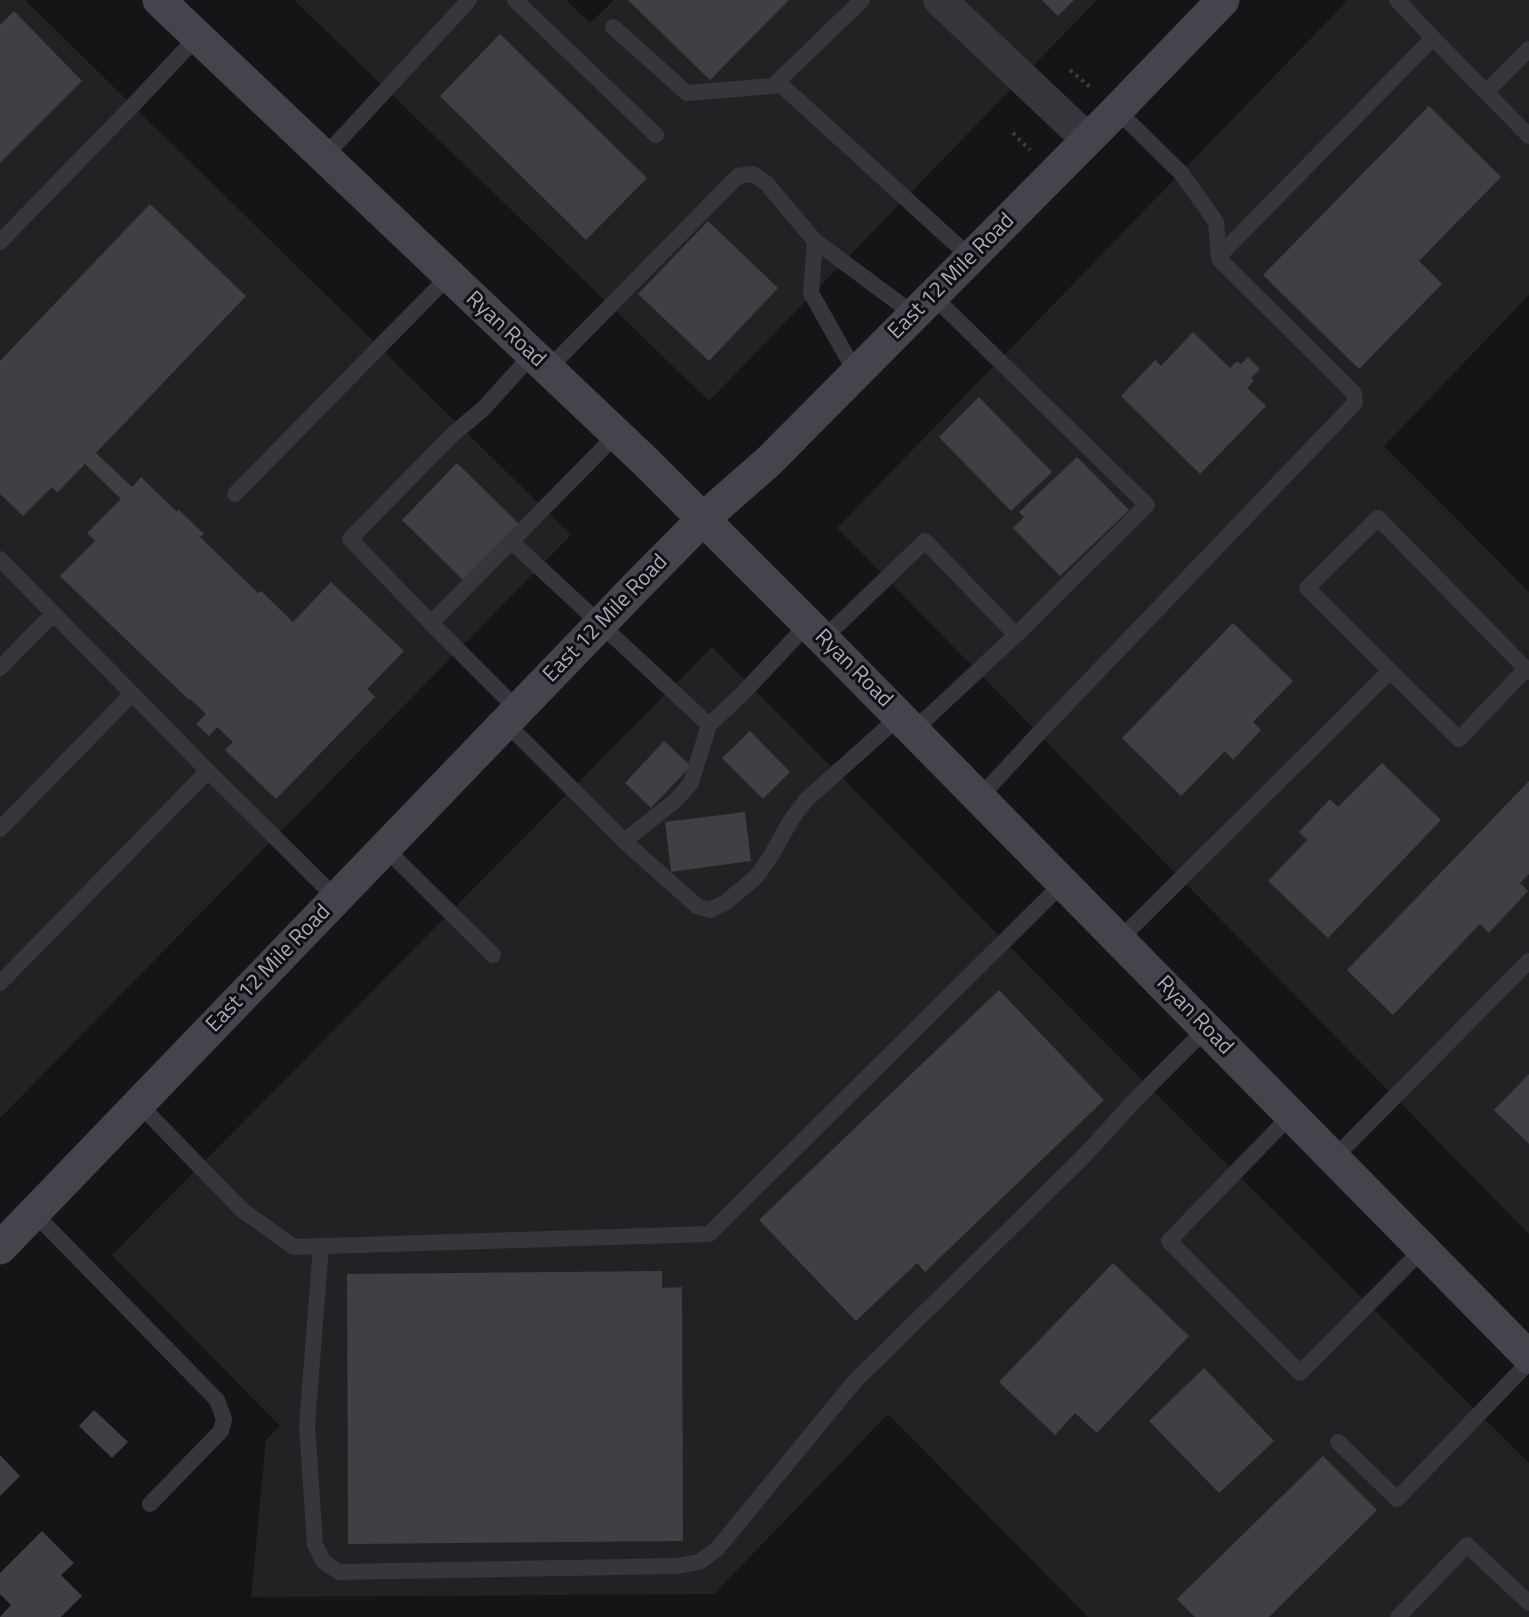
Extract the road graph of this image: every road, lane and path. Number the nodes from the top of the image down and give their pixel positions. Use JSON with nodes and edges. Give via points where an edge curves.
{"nodes":[{"id":1,"x":469,"y":0,"type":"edge"},
{"id":2,"x":514,"y":0,"type":"edge"},
{"id":3,"x":862,"y":0,"type":"edge"},
{"id":4,"x":940,"y":0,"type":"edge"},
{"id":5,"x":1223,"y":0,"type":"edge"},
{"id":6,"x":1397,"y":0,"type":"edge"},
{"id":7,"x":173,"y":5,"type":"edge"},
{"id":8,"x":613,"y":27,"type":"dead end"},
{"id":9,"x":197,"y":37,"type":"junction"},
{"id":10,"x":1433,"y":38,"type":"junction"},
{"id":11,"x":1529,"y":49,"type":"edge"},
{"id":12,"x":778,"y":82,"type":"junction"},
{"id":13,"x":1486,"y":92,"type":"junction"},
{"id":14,"x":1117,"y":110,"type":"junction"},
{"id":15,"x":656,"y":135,"type":"dead end"},
{"id":16,"x":1529,"y":136,"type":"edge"},
{"id":17,"x":1087,"y":139,"type":"junction"},
{"id":18,"x":324,"y":157,"type":"junction"},
{"id":19,"x":814,"y":241,"type":"junction"},
{"id":20,"x":0,"y":242,"type":"edge"},
{"id":21,"x":1219,"y":256,"type":"junction"},
{"id":22,"x":971,"y":258,"type":"junction"},
{"id":23,"x":448,"y":276,"type":"junction"},
{"id":24,"x":924,"y":306,"type":"junction"},
{"id":25,"x":539,"y":362,"type":"junction"},
{"id":26,"x":856,"y":373,"type":"junction"},
{"id":27,"x":616,"y":435,"type":"junction"},
{"id":28,"x":235,"y":494,"type":"dead end"},
{"id":29,"x":703,"y":519,"type":"junction"},
{"id":30,"x":512,"y":542,"type":"junction"},
{"id":31,"x":0,"y":560,"type":"edge"},
{"id":32,"x":53,"y":614,"type":"junction"},
{"id":33,"x":430,"y":623,"type":"junction"},
{"id":34,"x":601,"y":624,"type":"junction"},
{"id":35,"x":815,"y":631,"type":"junction"},
{"id":36,"x":1016,"y":635,"type":"junction"},
{"id":37,"x":0,"y":668,"type":"edge"},
{"id":38,"x":1390,"y":671,"type":"junction"},
{"id":39,"x":1527,"y":671,"type":"edge"},
{"id":40,"x":132,"y":694,"type":"junction"},
{"id":41,"x":511,"y":716,"type":"junction"},
{"id":42,"x":906,"y":724,"type":"junction"},
{"id":43,"x":709,"y":725,"type":"junction"},
{"id":44,"x":208,"y":771,"type":"junction"},
{"id":45,"x":979,"y":798,"type":"junction"},
{"id":46,"x":0,"y":829,"type":"edge"},
{"id":47,"x":624,"y":841,"type":"junction"},
{"id":48,"x":385,"y":848,"type":"junction"},
{"id":49,"x":1062,"y":883,"type":"junction"},
{"id":50,"x":336,"y":899,"type":"junction"},
{"id":51,"x":1119,"y":940,"type":"junction"},
{"id":52,"x":493,"y":955,"type":"dead end"},
{"id":53,"x":1529,"y":961,"type":"edge"},
{"id":54,"x":0,"y":983,"type":"edge"},
{"id":55,"x":1206,"y":1029,"type":"junction"},
{"id":56,"x":140,"y":1105,"type":"junction"},
{"id":57,"x":1291,"y":1115,"type":"junction"},
{"id":58,"x":1334,"y":1158,"type":"junction"},
{"id":59,"x":34,"y":1213,"type":"junction"},
{"id":60,"x":321,"y":1246,"type":"junction"},
{"id":61,"x":0,"y":1248,"type":"edge"},
{"id":62,"x":1423,"y":1249,"type":"junction"},
{"id":63,"x":1529,"y":1357,"type":"edge"},
{"id":64,"x":1529,"y":1362,"type":"edge"},
{"id":65,"x":1338,"y":1442,"type":"dead end"},
{"id":66,"x":150,"y":1504,"type":"dead end"},
{"id":67,"x":1529,"y":1603,"type":"edge"},
{"id":68,"x":1398,"y":1617,"type":"edge"}],
"edges":[{"from":1,"to":18,"type":"lane"},
{"from":2,"to":15,"type":"lane"},
{"from":3,"to":12,"type":"lane"},
{"from":4,"to":17,"type":"street"},
{"from":5,"to":14,"type":"main road","name":"East 12 Mile Road"},
{"from":6,"to":10,"type":"lane"},
{"from":7,"to":9,"type":"main road","name":"Ryan Road"},
{"from":8,"to":12,"type":"lane","via":[[687,93],[772,86]]},
{"from":9,"to":18,"type":"main road","name":"Ryan Road"},
{"from":9,"to":20,"type":"lane"},
{"from":10,"to":13,"type":"lane"},
{"from":10,"to":21,"type":"lane"},
{"from":11,"to":13,"type":"lane"},
{"from":12,"to":22,"type":"lane"},
{"from":13,"to":16,"type":"lane"},
{"from":14,"to":17,"type":"main road","name":"East 12 Mile Road"},
{"from":14,"to":21,"type":"lane","via":[[1181,173],[1216,222]]},
{"from":17,"to":22,"type":"main road","name":"East 12 Mile Road"},
{"from":18,"to":23,"type":"main road","name":"Ryan Road"},
{"from":19,"to":24,"type":"lane"},
{"from":19,"to":25,"type":"lane","via":[[766,183],[753,174],[738,176]]},
{"from":19,"to":26,"type":"lane","via":[[811,293]]},
{"from":21,"to":45,"type":"lane","via":[[1354,393],[1355,403]]},
{"from":22,"to":24,"type":"main road","name":"East 12 Mile Road"},
{"from":23,"to":25,"type":"main road","name":"Ryan Road"},
{"from":23,"to":28,"type":"lane"},
{"from":24,"to":26,"type":"main road","name":"East 12 Mile Road"},
{"from":24,"to":36,"type":"lane","via":[[1147,505]]},
{"from":25,"to":27,"type":"main road","name":"Ryan Road"},
{"from":25,"to":33,"type":"lane","via":[[452,435],[350,539]]},
{"from":26,"to":29,"type":"main road","name":"East 12 Mile Road","via":[[770,461]]},
{"from":27,"to":29,"type":"main road","name":"Ryan Road"},
{"from":27,"to":30,"type":"lane"},
{"from":29,"to":34,"type":"main road","name":"East 12 Mile Road"},
{"from":29,"to":35,"type":"main road","name":"Ryan Road"},
{"from":30,"to":33,"type":"lane"},
{"from":30,"to":34,"type":"lane"},
{"from":31,"to":32,"type":"lane"},
{"from":32,"to":37,"type":"lane"},
{"from":32,"to":40,"type":"lane"},
{"from":33,"to":41,"type":"lane"},
{"from":34,"to":41,"type":"main road","name":"East 12 Mile Road"},
{"from":34,"to":43,"type":"lane"},
{"from":35,"to":36,"type":"lane","via":[[925,541]]},
{"from":35,"to":42,"type":"main road","name":"Ryan Road"},
{"from":35,"to":43,"type":"lane"},
{"from":36,"to":42,"type":"lane"},
{"from":38,"to":39,"type":"lane","via":[[1459,739]]},
{"from":38,"to":39,"type":"lane","via":[[1307,588],[1378,518]]},
{"from":38,"to":51,"type":"lane"},
{"from":40,"to":44,"type":"lane"},
{"from":40,"to":46,"type":"lane"},
{"from":41,"to":47,"type":"lane"},
{"from":41,"to":48,"type":"main road","name":"East 12 Mile Road"},
{"from":42,"to":45,"type":"main road","name":"Ryan Road"},
{"from":42,"to":47,"type":"lane","via":[[806,800],[757,876],[710,910],[697,906]]},
{"from":43,"to":47,"type":"lane","via":[[691,783],[675,801]]},
{"from":44,"to":50,"type":"lane"},
{"from":44,"to":54,"type":"lane"},
{"from":45,"to":49,"type":"main road","name":"Ryan Road"},
{"from":48,"to":50,"type":"main road","name":"East 12 Mile Road"},
{"from":48,"to":52,"type":"lane"},
{"from":49,"to":51,"type":"main road","name":"Ryan Road"},
{"from":49,"to":60,"type":"lane","via":[[709,1234]]},
{"from":50,"to":56,"type":"main road","name":"East 12 Mile Road"},
{"from":51,"to":55,"type":"main road","name":"Ryan Road"},
{"from":53,"to":58,"type":"lane"},
{"from":55,"to":57,"type":"main road","name":"Ryan Road"},
{"from":55,"to":60,"type":"lane","via":[[1083,1157],[855,1381],[717,1549],[699,1562],[678,1566],[339,1572],[323,1561],[315,1544],[307,1425]]},
{"from":56,"to":59,"type":"main road","name":"East 12 Mile Road"},
{"from":56,"to":60,"type":"lane","via":[[242,1210],[294,1247]]},
{"from":57,"to":58,"type":"main road","name":"Ryan Road"},
{"from":57,"to":62,"type":"lane","via":[[1169,1241],[1300,1373]]},
{"from":58,"to":62,"type":"main road","name":"Ryan Road"},
{"from":59,"to":61,"type":"main road","name":"East 12 Mile Road"},
{"from":59,"to":66,"type":"lane","via":[[217,1400],[224,1419],[221,1431]]},
{"from":62,"to":63,"type":"main road","name":"Ryan Road"},
{"from":64,"to":65,"type":"lane","via":[[1397,1499]]},
{"from":67,"to":68,"type":"lane","via":[[1467,1545]]}]}
